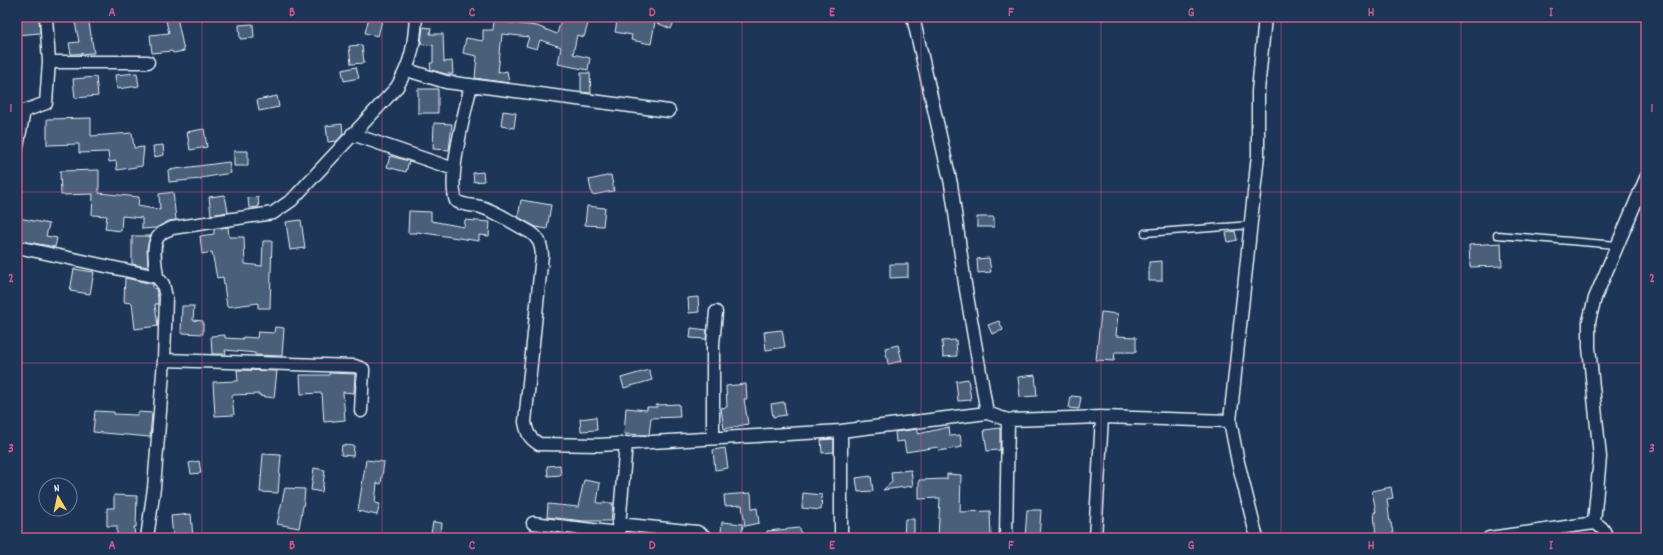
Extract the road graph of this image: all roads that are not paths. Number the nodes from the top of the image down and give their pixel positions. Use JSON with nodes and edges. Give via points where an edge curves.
{"nodes":[{"id":1,"x":46,"y":17,"type":"edge"},
{"id":2,"x":416,"y":17,"type":"edge"},
{"id":3,"x":913,"y":17,"type":"edge"},
{"id":4,"x":1265,"y":17,"type":"edge"},
{"id":5,"x":49,"y":62,"type":"junction"},
{"id":6,"x":148,"y":62,"type":"dead end"},
{"id":7,"x":407,"y":70,"type":"junction"},
{"id":8,"x":471,"y":85,"type":"junction"},
{"id":9,"x":21,"y":111,"type":"edge"},
{"id":10,"x":669,"y":111,"type":"dead end"},
{"id":11,"x":352,"y":134,"type":"junction"},
{"id":12,"x":17,"y":147,"type":"edge"},
{"id":13,"x":454,"y":169,"type":"junction"},
{"id":14,"x":1646,"y":178,"type":"edge"},
{"id":15,"x":1251,"y":225,"type":"junction"},
{"id":16,"x":1145,"y":233,"type":"dead end"},
{"id":17,"x":1497,"y":235,"type":"dead end"},
{"id":18,"x":1617,"y":245,"type":"junction"},
{"id":19,"x":17,"y":247,"type":"edge"},
{"id":20,"x":157,"y":277,"type":"junction"},
{"id":21,"x":716,"y":312,"type":"dead end"},
{"id":22,"x":164,"y":360,"type":"junction"},
{"id":23,"x":360,"y":410,"type":"dead end"},
{"id":24,"x":987,"y":413,"type":"junction"},
{"id":25,"x":1102,"y":417,"type":"junction"},
{"id":26,"x":1008,"y":420,"type":"junction"},
{"id":27,"x":1230,"y":421,"type":"junction"},
{"id":28,"x":841,"y":431,"type":"junction"},
{"id":29,"x":713,"y":438,"type":"junction"},
{"id":30,"x":626,"y":443,"type":"junction"},
{"id":31,"x":534,"y":523,"type":"dead end"},
{"id":32,"x":1594,"y":523,"type":"junction"},
{"id":33,"x":618,"y":532,"type":"edge"},
{"id":34,"x":147,"y":538,"type":"edge"},
{"id":35,"x":707,"y":538,"type":"edge"},
{"id":36,"x":842,"y":538,"type":"edge"},
{"id":37,"x":1006,"y":538,"type":"edge"},
{"id":38,"x":1095,"y":538,"type":"edge"},
{"id":39,"x":1257,"y":538,"type":"edge"},
{"id":40,"x":1489,"y":538,"type":"edge"},
{"id":41,"x":1607,"y":538,"type":"edge"}],
"edges":[{"from":1,"to":5,"type":"street"},
{"from":2,"to":7,"type":"street"},
{"from":3,"to":24,"type":"street","via":[[951,184]]},
{"from":4,"to":15,"type":"street","via":[[1258,91],[1258,155]]},
{"from":5,"to":6,"type":"street"},
{"from":5,"to":9,"type":"street","via":[[46,103]]},
{"from":7,"to":8,"type":"street","via":[[446,82]]},
{"from":7,"to":11,"type":"street","via":[[397,87]]},
{"from":8,"to":10,"type":"street"},
{"from":8,"to":13,"type":"street"},
{"from":9,"to":12,"type":"street"},
{"from":11,"to":13,"type":"street"},
{"from":11,"to":20,"type":"street","via":[[292,200],[273,213],[172,228],[161,233],[155,247]]},
{"from":13,"to":30,"type":"street","via":[[456,201],[490,211],[535,235],[540,243],[542,255],[525,422],[531,439],[539,444]]},
{"from":14,"to":18,"type":"street"},
{"from":15,"to":16,"type":"lane"},
{"from":15,"to":27,"type":"street"},
{"from":17,"to":18,"type":"lane"},
{"from":18,"to":32,"type":"street","via":[[1595,298],[1588,327],[1600,457]]},
{"from":19,"to":20,"type":"street"},
{"from":20,"to":22,"type":"street","via":[[163,284],[166,297]]},
{"from":21,"to":29,"type":"street","via":[[713,344]]},
{"from":22,"to":23,"type":"street","via":[[355,366],[363,369]]},
{"from":22,"to":34,"type":"street","via":[[154,488]]},
{"from":24,"to":26,"type":"street"},
{"from":24,"to":28,"type":"street"},
{"from":25,"to":26,"type":"street"},
{"from":25,"to":27,"type":"street"},
{"from":25,"to":38,"type":"street"},
{"from":26,"to":37,"type":"street"},
{"from":27,"to":39,"type":"street"},
{"from":28,"to":29,"type":"street"},
{"from":28,"to":36,"type":"street"},
{"from":29,"to":30,"type":"street"},
{"from":30,"to":33,"type":"street"},
{"from":31,"to":33,"type":"street"},
{"from":32,"to":40,"type":"street"},
{"from":32,"to":41,"type":"street","via":[[1604,530]]},
{"from":33,"to":35,"type":"street","via":[[697,532]]}]}
